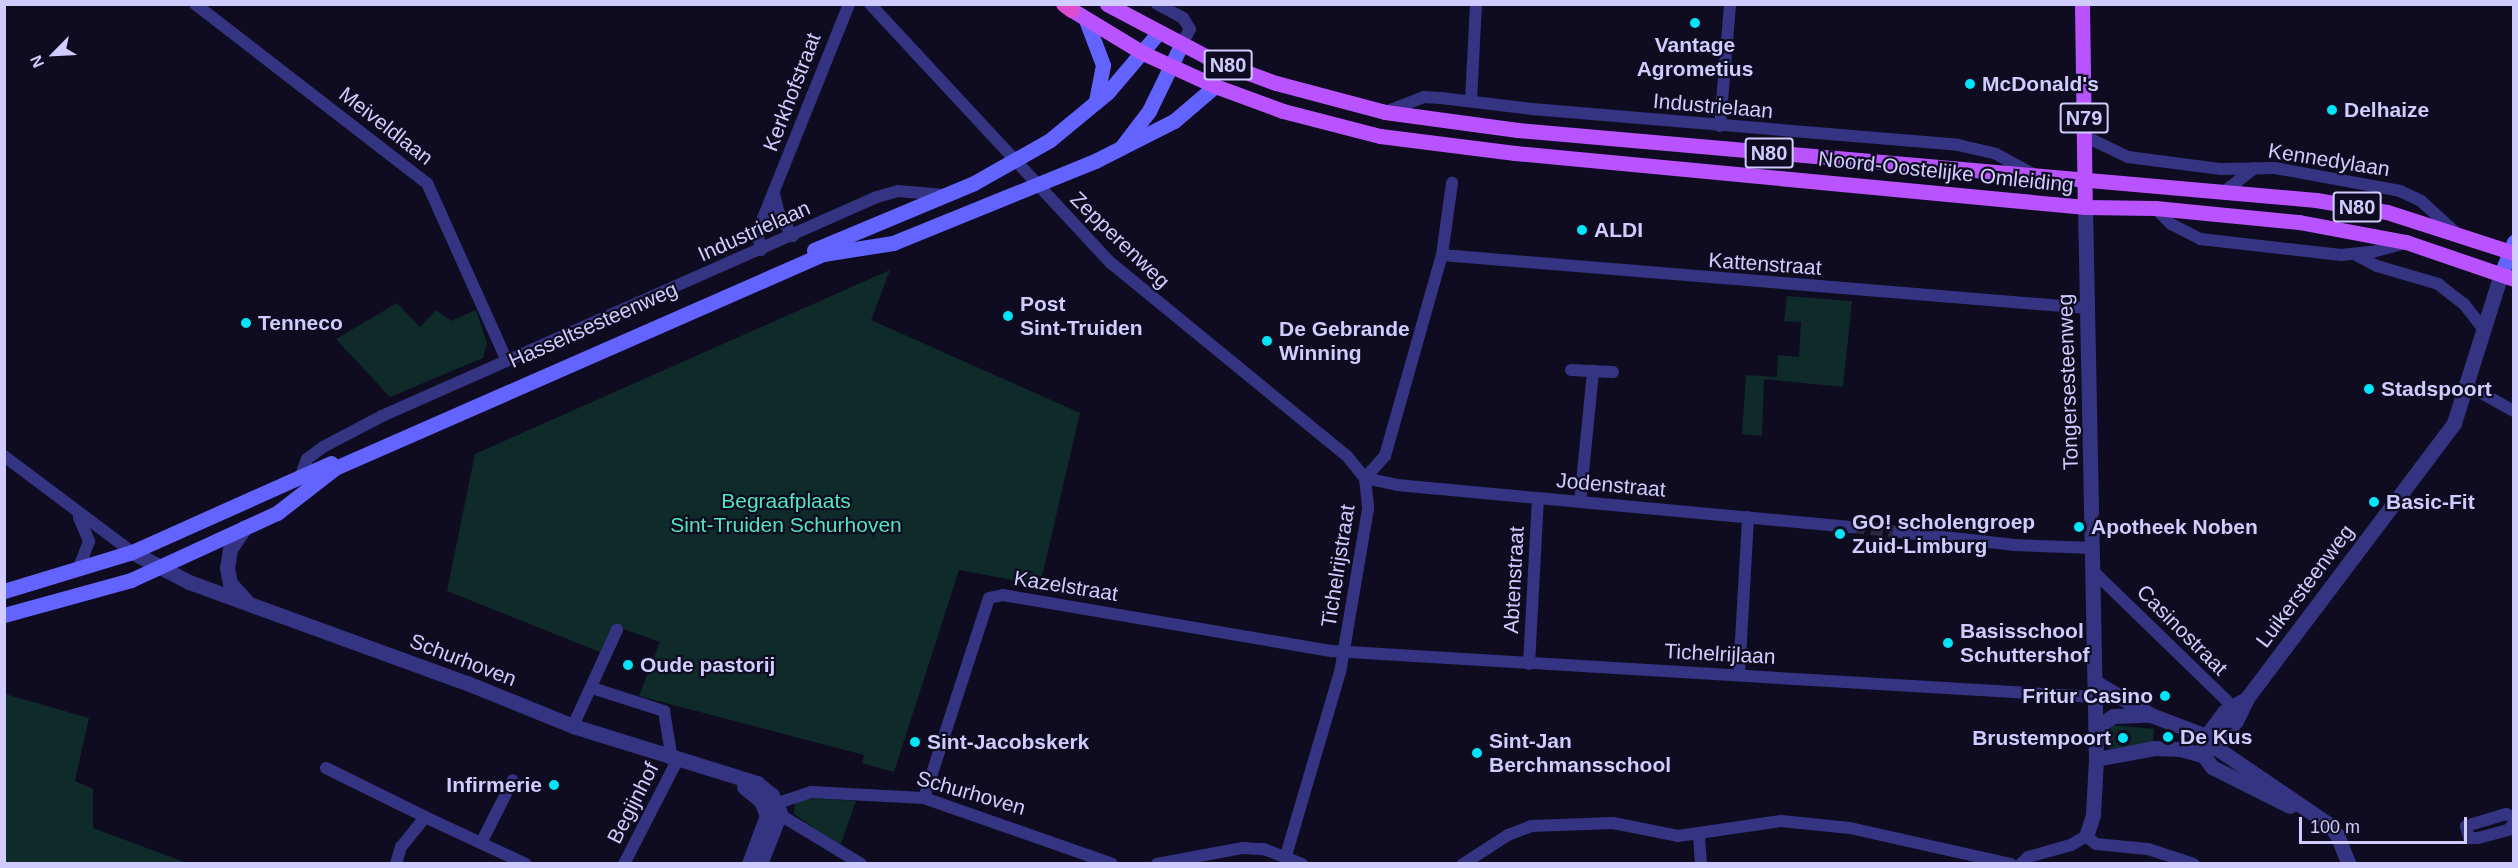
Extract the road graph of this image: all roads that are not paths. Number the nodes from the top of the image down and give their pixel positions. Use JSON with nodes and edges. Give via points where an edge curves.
{"nodes":[{"id":1,"x":195,"y":4,"type":"edge"},
{"id":2,"x":849,"y":4,"type":"edge"},
{"id":3,"x":870,"y":4,"type":"edge"},
{"id":4,"x":1107,"y":4,"type":"edge"},
{"id":5,"x":1157,"y":4,"type":"edge"},
{"id":6,"x":1476,"y":4,"type":"edge"},
{"id":7,"x":1730,"y":4,"type":"edge"},
{"id":8,"x":2082,"y":4,"type":"edge"},
{"id":9,"x":1068,"y":7,"type":"edge"},
{"id":10,"x":1086,"y":20,"type":"junction"},
{"id":11,"x":1158,"y":33,"type":"junction"},
{"id":12,"x":1181,"y":45,"type":"junction"},
{"id":13,"x":1143,"y":53,"type":"junction"},
{"id":14,"x":1172,"y":67,"type":"junction"},
{"id":15,"x":1215,"y":86,"type":"junction"},
{"id":16,"x":1471,"y":100,"type":"junction"},
{"id":17,"x":1096,"y":102,"type":"junction"},
{"id":18,"x":1385,"y":112,"type":"junction"},
{"id":19,"x":1720,"y":126,"type":"junction"},
{"id":20,"x":2084,"y":136,"type":"junction"},
{"id":21,"x":1121,"y":147,"type":"junction"},
{"id":22,"x":1015,"y":161,"type":"junction"},
{"id":23,"x":2254,"y":168,"type":"junction"},
{"id":24,"x":2035,"y":175,"type":"junction"},
{"id":25,"x":2085,"y":178,"type":"junction"},
{"id":26,"x":1452,"y":183,"type":"dead end"},
{"id":27,"x":1037,"y":186,"type":"junction"},
{"id":28,"x":2225,"y":191,"type":"junction"},
{"id":29,"x":774,"y":194,"type":"junction"},
{"id":30,"x":948,"y":195,"type":"junction"},
{"id":31,"x":2085,"y":207,"type":"junction"},
{"id":32,"x":2155,"y":208,"type":"junction"},
{"id":33,"x":2456,"y":233,"type":"junction"},
{"id":34,"x":793,"y":236,"type":"junction"},
{"id":35,"x":2406,"y":242,"type":"junction"},
{"id":36,"x":2512,"y":248,"type":"edge"},
{"id":37,"x":761,"y":250,"type":"junction"},
{"id":38,"x":1442,"y":255,"type":"junction"},
{"id":39,"x":2356,"y":255,"type":"junction"},
{"id":40,"x":2507,"y":277,"type":"edge"},
{"id":41,"x":2086,"y":308,"type":"junction"},
{"id":42,"x":2484,"y":330,"type":"junction"},
{"id":43,"x":507,"y":361,"type":"junction"},
{"id":44,"x":1571,"y":370,"type":"dead end"},
{"id":45,"x":1593,"y":371,"type":"junction"},
{"id":46,"x":1613,"y":372,"type":"dead end"},
{"id":47,"x":2467,"y":385,"type":"junction"},
{"id":48,"x":2514,"y":411,"type":"edge"},
{"id":49,"x":4,"y":456,"type":"edge"},
{"id":50,"x":300,"y":478,"type":"junction"},
{"id":51,"x":1365,"y":478,"type":"junction"},
{"id":52,"x":1538,"y":498,"type":"junction"},
{"id":53,"x":1580,"y":502,"type":"junction"},
{"id":54,"x":70,"y":507,"type":"junction"},
{"id":55,"x":1749,"y":517,"type":"junction"},
{"id":56,"x":245,"y":527,"type":"junction"},
{"id":57,"x":1853,"y":528,"type":"tunnel mouth"},
{"id":58,"x":1899,"y":532,"type":"tunnel mouth"},
{"id":59,"x":2093,"y":548,"type":"junction"},
{"id":60,"x":132,"y":552,"type":"junction"},
{"id":61,"x":158,"y":567,"type":"junction"},
{"id":62,"x":78,"y":570,"type":"junction"},
{"id":63,"x":2093,"y":571,"type":"junction"},
{"id":64,"x":4,"y":591,"type":"edge"},
{"id":65,"x":249,"y":604,"type":"junction"},
{"id":66,"x":4,"y":615,"type":"edge"},
{"id":67,"x":617,"y":630,"type":"dead end"},
{"id":68,"x":1344,"y":651,"type":"junction"},
{"id":69,"x":1529,"y":664,"type":"junction"},
{"id":70,"x":1739,"y":675,"type":"junction"},
{"id":71,"x":592,"y":688,"type":"junction"},
{"id":72,"x":2095,"y":690,"type":"junction"},
{"id":73,"x":2230,"y":713,"type":"junction"},
{"id":74,"x":2151,"y":715,"type":"junction"},
{"id":75,"x":2176,"y":724,"type":"junction"},
{"id":76,"x":573,"y":726,"type":"junction"},
{"id":77,"x":2096,"y":728,"type":"junction"},
{"id":78,"x":2208,"y":746,"type":"junction"},
{"id":79,"x":2096,"y":759,"type":"junction"},
{"id":80,"x":679,"y":762,"type":"junction"},
{"id":81,"x":326,"y":768,"type":"dead end"},
{"id":82,"x":513,"y":780,"type":"dead end"},
{"id":83,"x":924,"y":798,"type":"junction"},
{"id":84,"x":774,"y":808,"type":"junction"},
{"id":85,"x":425,"y":817,"type":"junction"},
{"id":86,"x":2514,"y":818,"type":"edge"},
{"id":87,"x":2514,"y":824,"type":"edge"},
{"id":88,"x":1699,"y":836,"type":"junction"},
{"id":89,"x":2086,"y":836,"type":"junction"},
{"id":90,"x":482,"y":841,"type":"junction"},
{"id":91,"x":1286,"y":856,"type":"junction"},
{"id":92,"x":396,"y":864,"type":"edge"},
{"id":93,"x":526,"y":864,"type":"edge"},
{"id":94,"x":624,"y":864,"type":"edge"},
{"id":95,"x":748,"y":864,"type":"edge"},
{"id":96,"x":760,"y":864,"type":"edge"},
{"id":97,"x":861,"y":864,"type":"edge"},
{"id":98,"x":1112,"y":864,"type":"edge"},
{"id":99,"x":1157,"y":864,"type":"edge"},
{"id":100,"x":1302,"y":864,"type":"edge"},
{"id":101,"x":1463,"y":864,"type":"edge"},
{"id":102,"x":1701,"y":864,"type":"edge"},
{"id":103,"x":2012,"y":864,"type":"edge"},
{"id":104,"x":2021,"y":864,"type":"edge"},
{"id":105,"x":2194,"y":864,"type":"edge"},
{"id":106,"x":2349,"y":864,"type":"edge"}],
"edges":[{"from":1,"to":43,"type":"street","name":"Meiveldlaan","via":[[427,183]]},
{"from":2,"to":29,"type":"street","name":"Kerkhofstraat"},
{"from":3,"to":22,"type":"street","name":"Zepperenweg"},
{"from":4,"to":11,"type":"main road","name":"Noord-Oostelijke Omleiding","number":"N80"},
{"from":5,"to":12,"type":"street","via":[[1183,18],[1190,29]]},
{"from":6,"to":16,"type":"street"},
{"from":7,"to":19,"type":"street"},
{"from":8,"to":20,"type":"main road","name":"Tongersesteenweg","number":"N79"},
{"from":9,"to":10,"type":"main road","name":"Noord-Oostelijke Omleiding","number":"N80"},
{"from":10,"to":13,"type":"main road","name":"Noord-Oostelijke Omleiding","number":"N80"},
{"from":10,"to":17,"type":"main road","via":[[1103,65]]},
{"from":11,"to":12,"type":"main road","name":"Noord-Oostelijke Omleiding","number":"N80"},
{"from":11,"to":13,"type":"main road","name":"Hasseltsesteenweg"},
{"from":12,"to":14,"type":"main road","name":"Hasseltsesteenweg"},
{"from":12,"to":18,"type":"main road","name":"Noord-Oostelijke Omleiding","number":"N80","via":[[1276,83]]},
{"from":13,"to":14,"type":"main road","name":"Noord-Oostelijke Omleiding","number":"N80"},
{"from":13,"to":17,"type":"main road","name":"Hasseltsesteenweg"},
{"from":14,"to":15,"type":"main road","name":"Noord-Oostelijke Omleiding","number":"N80"},
{"from":14,"to":21,"type":"main road","name":"Hasseltsesteenweg","via":[[1143,122]]},
{"from":15,"to":21,"type":"main road","name":"Hasseltsesteenweg","via":[[1174,121]]},
{"from":15,"to":31,"type":"main road","name":"Noord-Oostelijke Omleiding","number":"N80","via":[[1310,118],[1427,143]]},
{"from":16,"to":18,"type":"street","name":"Industrielaan","via":[[1424,97]]},
{"from":16,"to":19,"type":"street","name":"Industrielaan"},
{"from":17,"to":22,"type":"main road","name":"Hasseltsesteenweg","via":[[1050,140]]},
{"from":18,"to":24,"type":"main road","name":"Noord-Oostelijke Omleiding","number":"N80","via":[[1518,130]]},
{"from":19,"to":24,"type":"street","name":"Industrielaan","via":[[1958,146],[1996,154]]},
{"from":20,"to":23,"type":"street","name":"Kennedylaan","via":[[2127,157],[2221,169]]},
{"from":20,"to":25,"type":"main road","name":"Tongersesteenweg","number":"N79"},
{"from":21,"to":27,"type":"main road","name":"Hasseltsesteenweg"},
{"from":22,"to":27,"type":"street","name":"Zepperenweg"},
{"from":22,"to":30,"type":"main road","name":"Hasseltsesteenweg"},
{"from":23,"to":28,"type":"street","name":"Kennedylaan"},
{"from":23,"to":33,"type":"street","name":"Kennedylaan","via":[[2336,177],[2400,191],[2421,201]]},
{"from":24,"to":25,"type":"main road","name":"Noord-Oostelijke Omleiding","number":"N80"},
{"from":25,"to":28,"type":"main road","name":"Noord-Oostelijke Omleiding","number":"N80"},
{"from":25,"to":31,"type":"main road","name":"Tongersesteenweg","number":"N79"},
{"from":26,"to":38,"type":"street","name":"Tichelrijstraat"},
{"from":27,"to":51,"type":"street","name":"Zepperenweg","via":[[1140,290],[1347,456]]},
{"from":27,"to":56,"type":"main road","name":"Hasseltsesteenweg","via":[[893,243],[823,254],[335,468],[277,513]]},
{"from":28,"to":33,"type":"main road","name":"Noord-Oostelijke Omleiding","number":"N80","via":[[2387,212]]},
{"from":29,"to":34,"type":"street","via":[[779,214]]},
{"from":29,"to":37,"type":"street","name":"Kerkhofstraat","via":[[758,236]]},
{"from":30,"to":34,"type":"street","name":"Industrielaan","via":[[898,191]]},
{"from":30,"to":50,"type":"main road","name":"Hasseltsesteenweg","via":[[848,235]]},
{"from":31,"to":32,"type":"main road","name":"Noord-Oostelijke Omleiding","number":"N80"},
{"from":31,"to":41,"type":"street","name":"Tongersesteenweg"},
{"from":32,"to":35,"type":"main road","name":"Noord-Oostelijke Omleiding","number":"N80","via":[[2299,222]]},
{"from":32,"to":39,"type":"street","via":[[2170,224],[2200,239]]},
{"from":33,"to":36,"type":"main road","name":"Noord-Oostelijke Omleiding","number":"N80"},
{"from":34,"to":37,"type":"street","name":"Industrielaan"},
{"from":35,"to":39,"type":"street"},
{"from":35,"to":40,"type":"main road","name":"Noord-Oostelijke Omleiding","number":"N80"},
{"from":36,"to":40,"type":"main road","name":"Luikersteenweg"},
{"from":37,"to":43,"type":"street","name":"Industrielaan"},
{"from":38,"to":41,"type":"street","name":"Kattenstraat"},
{"from":38,"to":51,"type":"street","name":"Tichelrijstraat","via":[[1385,456]]},
{"from":39,"to":42,"type":"street","via":[[2377,266],[2438,284],[2464,304]]},
{"from":40,"to":42,"type":"street","name":"Luikersteenweg"},
{"from":41,"to":59,"type":"street","name":"Tongersesteenweg"},
{"from":42,"to":47,"type":"street","name":"Luikersteenweg"},
{"from":43,"to":50,"type":"street","name":"Industrielaan","via":[[323,447],[307,459]]},
{"from":44,"to":45,"type":"street"},
{"from":45,"to":46,"type":"street"},
{"from":45,"to":53,"type":"street"},
{"from":47,"to":48,"type":"street"},
{"from":47,"to":73,"type":"street","name":"Luikersteenweg","via":[[2458,414],[2440,442],[2247,698]]},
{"from":49,"to":54,"type":"street"},
{"from":50,"to":60,"type":"main road","name":"Hasseltsesteenweg"},
{"from":51,"to":52,"type":"street","name":"Jodenstraat","via":[[1397,485]]},
{"from":51,"to":68,"type":"street","name":"Tichelrijstraat","via":[[1368,508]]},
{"from":52,"to":53,"type":"street","name":"Jodenstraat"},
{"from":52,"to":69,"type":"street","name":"Abtenstraat"},
{"from":53,"to":55,"type":"street","name":"Jodenstraat"},
{"from":54,"to":60,"type":"street"},
{"from":54,"to":62,"type":"street","via":[[85,525],[90,541]]},
{"from":55,"to":57,"type":"street","name":"Jodenstraat"},
{"from":55,"to":70,"type":"street"},
{"from":56,"to":61,"type":"main road","name":"Hasseltsesteenweg"},
{"from":56,"to":65,"type":"street","via":[[230,549],[227,568],[230,583]]},
{"from":58,"to":59,"type":"street","via":[[2015,545]]},
{"from":59,"to":63,"type":"street","name":"Tongersesteenweg"},
{"from":60,"to":61,"type":"street","name":"Schurhoven"},
{"from":60,"to":62,"type":"main road","name":"Hasseltsesteenweg"},
{"from":61,"to":65,"type":"street","name":"Schurhoven"},
{"from":61,"to":66,"type":"main road","name":"Hasseltsesteenweg","via":[[115,586]]},
{"from":62,"to":64,"type":"main road","name":"Hasseltsesteenweg"},
{"from":63,"to":72,"type":"street","name":"Tongersesteenweg"},
{"from":63,"to":73,"type":"street","name":"Casinostraat"},
{"from":65,"to":76,"type":"street","name":"Schurhoven"},
{"from":67,"to":71,"type":"street"},
{"from":68,"to":69,"type":"street","name":"Tichelrijlaan"},
{"from":68,"to":83,"type":"street","name":"Kazelstraat","via":[[1003,595],[989,598]]},
{"from":68,"to":91,"type":"street","name":"Tichelrijstraat"},
{"from":69,"to":70,"type":"street","name":"Tichelrijlaan"},
{"from":70,"to":72,"type":"street","name":"Tichelrijlaan"},
{"from":71,"to":76,"type":"street"},
{"from":71,"to":80,"type":"street","via":[[664,711]]},
{"from":72,"to":74,"type":"street"},
{"from":72,"to":77,"type":"street","name":"Tongersesteenweg"},
{"from":73,"to":75,"type":"street"},
{"from":73,"to":78,"type":"street","name":"Luikersteenweg"},
{"from":74,"to":75,"type":"street"},
{"from":74,"to":77,"type":"street","via":[[2116,716]]},
{"from":75,"to":78,"type":"street"},
{"from":76,"to":80,"type":"street","name":"Schurhoven"},
{"from":77,"to":79,"type":"street","name":"Tongersesteenweg"},
{"from":78,"to":79,"type":"street","via":[[2154,748]]},
{"from":78,"to":106,"type":"street","via":[[2212,767],[2313,814],[2337,835]]},
{"from":79,"to":89,"type":"street","name":"Tongersesteenweg","via":[[2093,815]]},
{"from":80,"to":84,"type":"street","name":"Schurhoven","via":[[740,784]]},
{"from":80,"to":94,"type":"street","name":"Begijnhof"},
{"from":81,"to":85,"type":"street"},
{"from":82,"to":90,"type":"street"},
{"from":83,"to":84,"type":"street","name":"Schurhoven","via":[[811,792]]},
{"from":83,"to":98,"type":"street","name":"Schurhoven"},
{"from":84,"to":95,"type":"street"},
{"from":84,"to":96,"type":"street"},
{"from":84,"to":97,"type":"street"},
{"from":85,"to":90,"type":"street"},
{"from":85,"to":92,"type":"street","via":[[401,847]]},
{"from":86,"to":87,"type":"street","via":[[2506,814],[2466,826],[2469,838],[2478,838],[2508,830]]},
{"from":88,"to":101,"type":"street","via":[[1678,836],[1613,823],[1555,823],[1519,829]]},
{"from":88,"to":102,"type":"street"},
{"from":88,"to":103,"type":"street","via":[[1762,821],[1806,821],[2000,858]]},
{"from":89,"to":104,"type":"street","via":[[2071,845],[2028,857]]},
{"from":89,"to":105,"type":"street","via":[[2096,844],[2148,849]]},
{"from":90,"to":93,"type":"street"},
{"from":91,"to":99,"type":"street","via":[[1242,848]]},
{"from":91,"to":100,"type":"street"}]}
